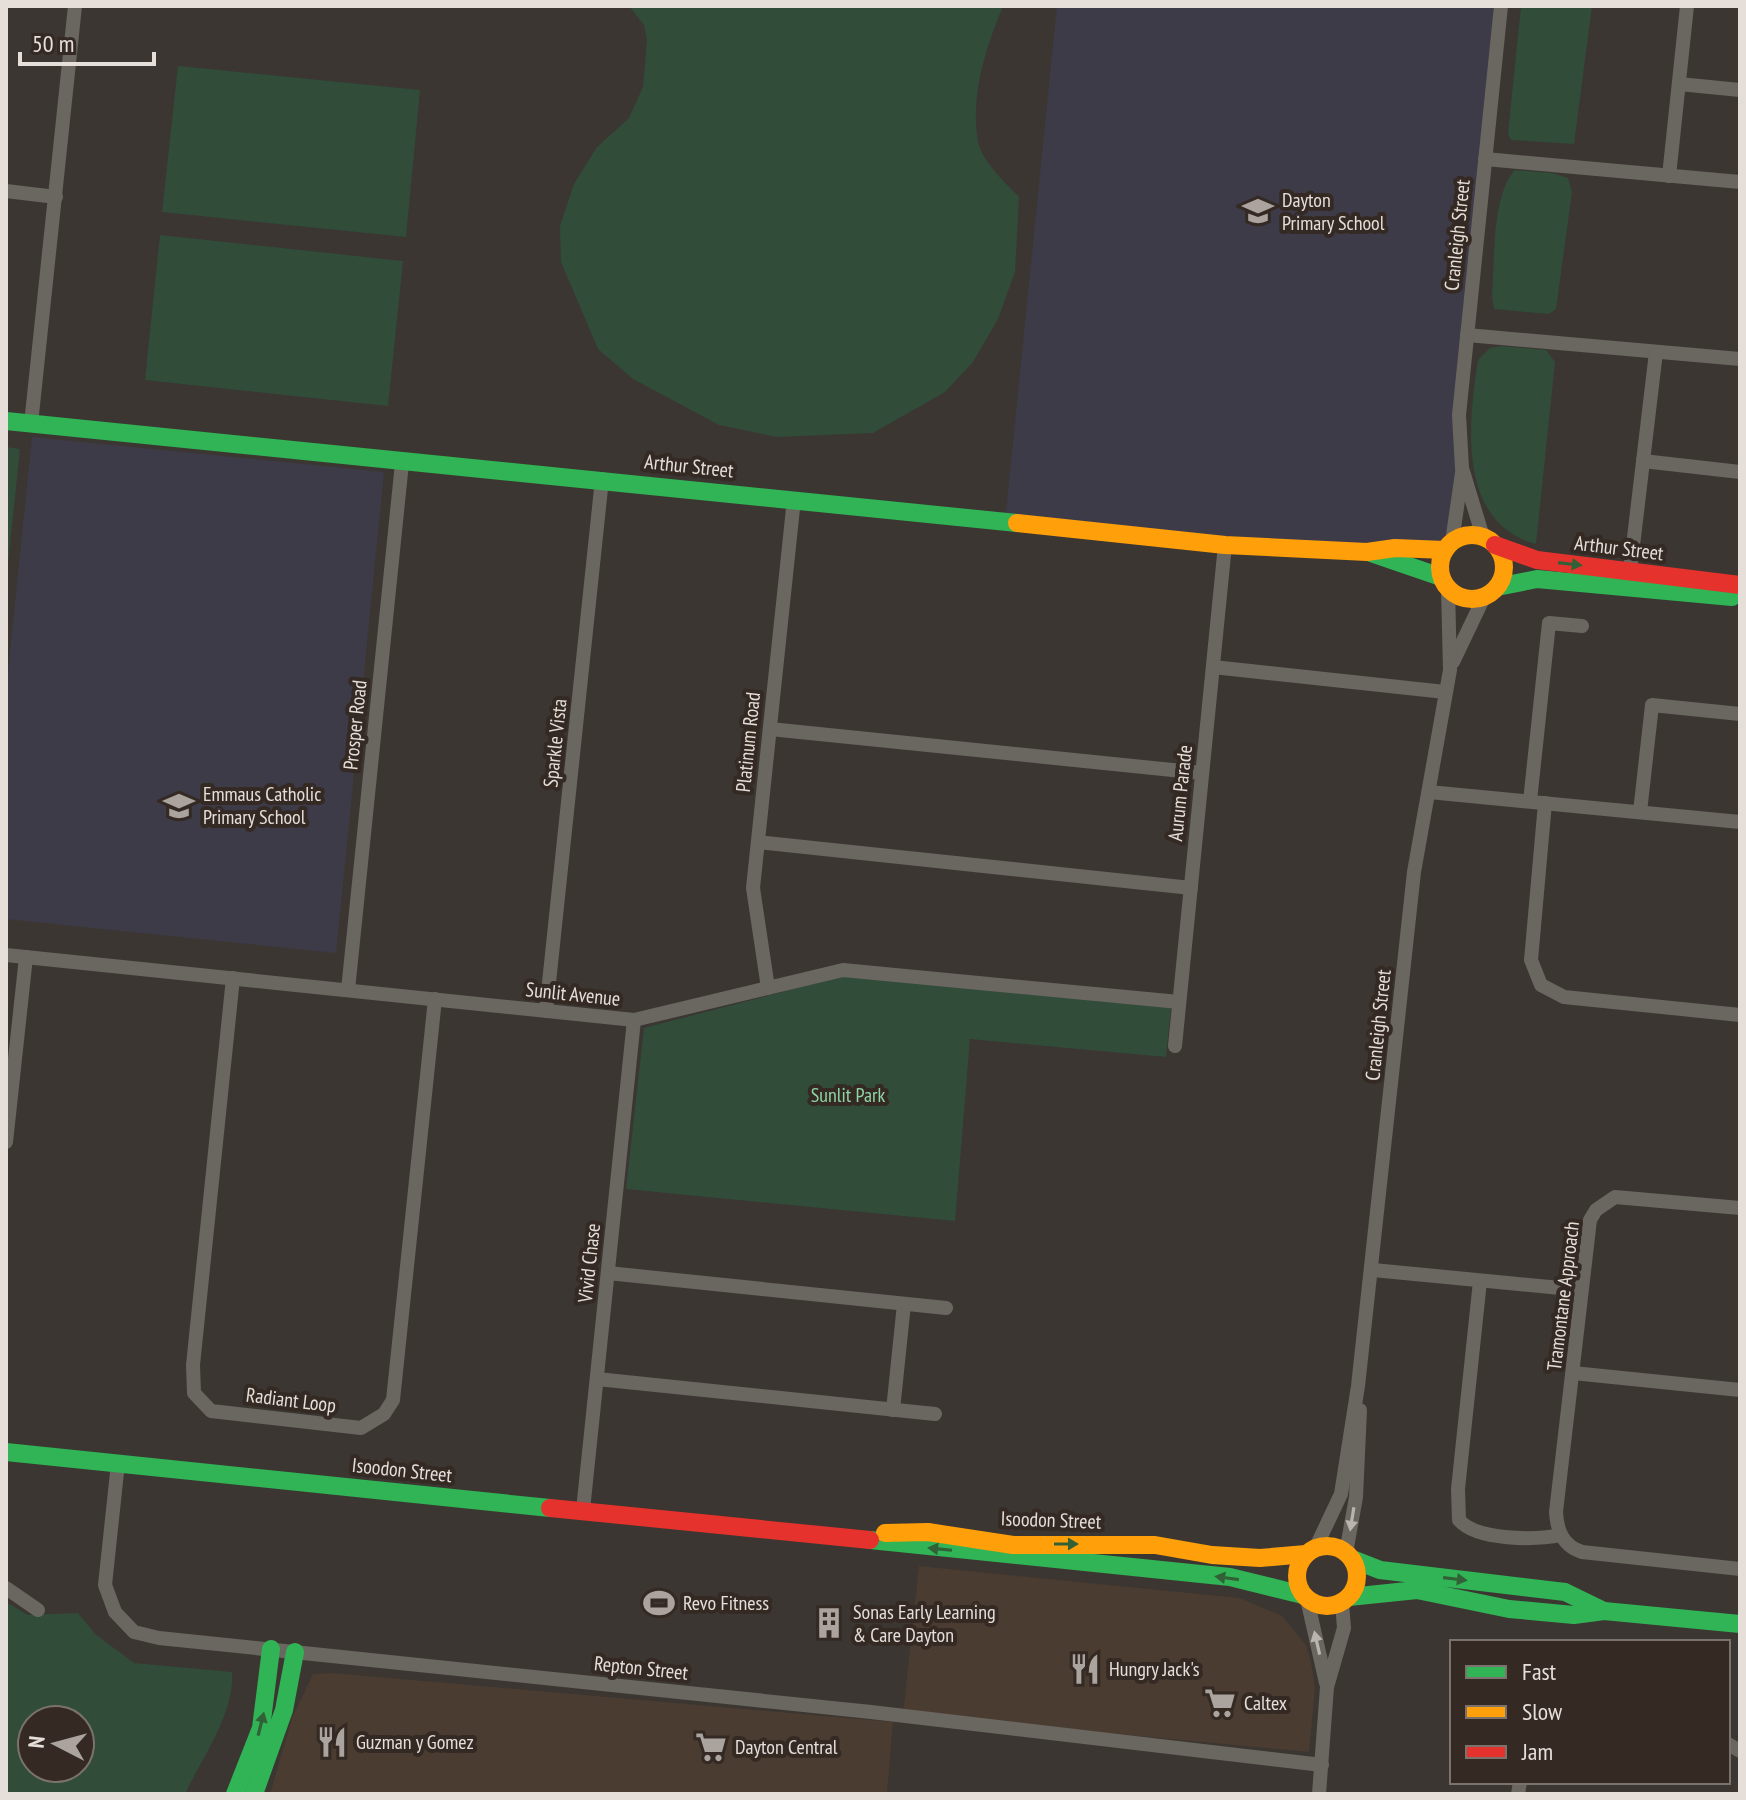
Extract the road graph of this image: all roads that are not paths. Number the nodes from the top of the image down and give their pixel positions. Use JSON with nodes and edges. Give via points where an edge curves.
{"nodes":[{"id":1,"x":75,"y":6,"type":"edge"},
{"id":2,"x":1501,"y":6,"type":"edge"},
{"id":3,"x":1687,"y":6,"type":"edge"},
{"id":4,"x":1679,"y":84,"type":"junction"},
{"id":5,"x":1740,"y":90,"type":"edge"},
{"id":6,"x":1485,"y":159,"type":"junction"},
{"id":7,"x":1669,"y":176,"type":"junction"},
{"id":8,"x":1740,"y":182,"type":"edge"},
{"id":9,"x":6,"y":191,"type":"edge"},
{"id":10,"x":56,"y":197,"type":"junction"},
{"id":11,"x":1467,"y":335,"type":"junction"},
{"id":12,"x":1656,"y":352,"type":"junction"},
{"id":13,"x":1740,"y":359,"type":"edge"},
{"id":14,"x":6,"y":421,"type":"edge"},
{"id":15,"x":31,"y":424,"type":"junction"},
{"id":16,"x":1643,"y":461,"type":"junction"},
{"id":17,"x":402,"y":463,"type":"junction"},
{"id":18,"x":1462,"y":468,"type":"junction"},
{"id":19,"x":1740,"y":472,"type":"edge"},
{"id":20,"x":602,"y":479,"type":"junction"},
{"id":21,"x":794,"y":499,"type":"junction"},
{"id":22,"x":1489,"y":541,"type":"junction"},
{"id":23,"x":1225,"y":545,"type":"junction"},
{"id":24,"x":1448,"y":546,"type":"junction"},
{"id":25,"x":1367,"y":552,"type":"junction"},
{"id":26,"x":1630,"y":571,"type":"junction"},
{"id":27,"x":1445,"y":583,"type":"junction"},
{"id":28,"x":1740,"y":585,"type":"edge"},
{"id":29,"x":1490,"y":592,"type":"junction"},
{"id":30,"x":1740,"y":598,"type":"edge"},
{"id":31,"x":1582,"y":626,"type":"dead end"},
{"id":32,"x":1213,"y":667,"type":"junction"},
{"id":33,"x":1450,"y":670,"type":"junction"},
{"id":34,"x":1445,"y":692,"type":"junction"},
{"id":35,"x":1740,"y":714,"type":"edge"},
{"id":36,"x":770,"y":729,"type":"junction"},
{"id":37,"x":1202,"y":773,"type":"junction"},
{"id":38,"x":1429,"y":792,"type":"junction"},
{"id":39,"x":1538,"y":802,"type":"junction"},
{"id":40,"x":1640,"y":812,"type":"junction"},
{"id":41,"x":1740,"y":822,"type":"edge"},
{"id":42,"x":758,"y":842,"type":"junction"},
{"id":43,"x":1191,"y":888,"type":"junction"},
{"id":44,"x":6,"y":955,"type":"edge"},
{"id":45,"x":26,"y":957,"type":"junction"},
{"id":46,"x":233,"y":978,"type":"junction"},
{"id":47,"x":768,"y":988,"type":"junction"},
{"id":48,"x":348,"y":990,"type":"junction"},
{"id":49,"x":435,"y":999,"type":"junction"},
{"id":50,"x":1179,"y":1002,"type":"junction"},
{"id":51,"x":546,"y":1011,"type":"junction"},
{"id":52,"x":1740,"y":1015,"type":"edge"},
{"id":53,"x":634,"y":1020,"type":"junction"},
{"id":54,"x":1175,"y":1046,"type":"dead end"},
{"id":55,"x":6,"y":1142,"type":"edge"},
{"id":56,"x":1740,"y":1208,"type":"edge"},
{"id":57,"x":1373,"y":1270,"type":"junction"},
{"id":58,"x":608,"y":1273,"type":"junction"},
{"id":59,"x":1480,"y":1281,"type":"junction"},
{"id":60,"x":1581,"y":1290,"type":"junction"},
{"id":61,"x":904,"y":1304,"type":"junction"},
{"id":62,"x":946,"y":1308,"type":"dead end"},
{"id":63,"x":1573,"y":1373,"type":"junction"},
{"id":64,"x":597,"y":1379,"type":"junction"},
{"id":65,"x":1358,"y":1386,"type":"junction"},
{"id":66,"x":1740,"y":1390,"type":"edge"},
{"id":67,"x":893,"y":1410,"type":"junction"},
{"id":68,"x":935,"y":1414,"type":"dead end"},
{"id":69,"x":6,"y":1452,"type":"edge"},
{"id":70,"x":118,"y":1463,"type":"junction"},
{"id":71,"x":583,"y":1510,"type":"junction"},
{"id":72,"x":793,"y":1535,"type":"junction"},
{"id":73,"x":1561,"y":1535,"type":"junction"},
{"id":74,"x":1311,"y":1551,"type":"junction"},
{"id":75,"x":1349,"y":1556,"type":"junction"},
{"id":76,"x":1740,"y":1569,"type":"edge"},
{"id":77,"x":6,"y":1588,"type":"edge"},
{"id":78,"x":1305,"y":1597,"type":"junction"},
{"id":79,"x":1346,"y":1600,"type":"junction"},
{"id":80,"x":38,"y":1610,"type":"dead end"},
{"id":81,"x":1604,"y":1611,"type":"junction"},
{"id":82,"x":1740,"y":1624,"type":"edge"},
{"id":83,"x":271,"y":1649,"type":"junction"},
{"id":84,"x":295,"y":1652,"type":"junction"},
{"id":85,"x":1327,"y":1687,"type":"junction"},
{"id":86,"x":1322,"y":1765,"type":"junction"},
{"id":87,"x":235,"y":1794,"type":"edge"},
{"id":88,"x":254,"y":1794,"type":"edge"},
{"id":89,"x":1319,"y":1794,"type":"edge"}],
"edges":[{"from":1,"to":10,"type":"street"},
{"from":2,"to":6,"type":"street","name":"Cranleigh Street"},
{"from":3,"to":4,"type":"street"},
{"from":4,"to":5,"type":"street"},
{"from":4,"to":7,"type":"street"},
{"from":6,"to":7,"type":"street"},
{"from":6,"to":11,"type":"street","name":"Cranleigh Street"},
{"from":7,"to":8,"type":"street"},
{"from":9,"to":10,"type":"street"},
{"from":10,"to":15,"type":"street"},
{"from":11,"to":12,"type":"street"},
{"from":11,"to":18,"type":"street","name":"Cranleigh Street","via":[[1459,415]]},
{"from":12,"to":13,"type":"street"},
{"from":12,"to":16,"type":"street"},
{"from":14,"to":15,"type":"street","name":"Arthur Street"},
{"from":15,"to":17,"type":"street","name":"Arthur Street"},
{"from":16,"to":19,"type":"street"},
{"from":16,"to":26,"type":"street"},
{"from":17,"to":20,"type":"street","name":"Arthur Street"},
{"from":17,"to":48,"type":"street","name":"Prosper Road"},
{"from":18,"to":22,"type":"street","name":"Cranleigh Street"},
{"from":18,"to":24,"type":"street","name":"Cranleigh Street"},
{"from":20,"to":21,"type":"street","name":"Arthur Street"},
{"from":20,"to":51,"type":"street","name":"Sparkle Vista"},
{"from":21,"to":23,"type":"street","name":"Arthur Street"},
{"from":21,"to":36,"type":"street","name":"Platinum Road"},
{"from":22,"to":24,"type":"street","via":[[1470,535]]},
{"from":22,"to":26,"type":"street","name":"Arthur Street","one_way":true,"via":[[1537,560]]},
{"from":22,"to":29,"type":"street","via":[[1504,565]]},
{"from":23,"to":25,"type":"street","name":"Arthur Street"},
{"from":23,"to":32,"type":"street","name":"Aurum Parade"},
{"from":24,"to":25,"type":"street","name":"Arthur Street"},
{"from":24,"to":27,"type":"street","via":[[1440,563]]},
{"from":25,"to":27,"type":"street","name":"Arthur Street"},
{"from":26,"to":28,"type":"street","name":"Arthur Street"},
{"from":27,"to":29,"type":"street","via":[[1465,599]]},
{"from":27,"to":33,"type":"street","name":"Cranleigh Street"},
{"from":29,"to":30,"type":"street","name":"Arthur Street","via":[[1537,579]]},
{"from":29,"to":33,"type":"street","name":"Cranleigh Street"},
{"from":31,"to":39,"type":"street","via":[[1549,623]]},
{"from":32,"to":34,"type":"street"},
{"from":32,"to":37,"type":"street","name":"Aurum Parade"},
{"from":33,"to":34,"type":"street","name":"Cranleigh Street"},
{"from":34,"to":38,"type":"street","name":"Cranleigh Street"},
{"from":35,"to":40,"type":"street","via":[[1652,705]]},
{"from":36,"to":37,"type":"street"},
{"from":36,"to":42,"type":"street","name":"Platinum Road"},
{"from":37,"to":43,"type":"street","name":"Aurum Parade"},
{"from":38,"to":39,"type":"street"},
{"from":38,"to":57,"type":"street","name":"Cranleigh Street","via":[[1414,872]]},
{"from":39,"to":40,"type":"street"},
{"from":39,"to":52,"type":"street","via":[[1531,960],[1541,985],[1564,997]]},
{"from":40,"to":41,"type":"street"},
{"from":42,"to":43,"type":"street"},
{"from":42,"to":47,"type":"street","name":"Platinum Road","via":[[753,905]]},
{"from":43,"to":50,"type":"street","name":"Aurum Parade"},
{"from":44,"to":45,"type":"street","name":"Sunlit Avenue"},
{"from":45,"to":46,"type":"street","name":"Sunlit Avenue"},
{"from":45,"to":55,"type":"street"},
{"from":46,"to":48,"type":"street","name":"Sunlit Avenue"},
{"from":46,"to":49,"type":"street","name":"Radiant Loop","via":[[194,1393],[211,1411],[317,1424],[361,1428],[384,1414],[393,1400]]},
{"from":47,"to":50,"type":"street","name":"Sunlit Avenue","via":[[862,970]]},
{"from":47,"to":53,"type":"street","name":"Sunlit Avenue"},
{"from":48,"to":49,"type":"street","name":"Sunlit Avenue"},
{"from":49,"to":51,"type":"street","name":"Sunlit Avenue"},
{"from":50,"to":54,"type":"street","name":"Aurum Parade"},
{"from":51,"to":53,"type":"street","name":"Sunlit Avenue"},
{"from":53,"to":58,"type":"street","name":"Vivid Chase"},
{"from":56,"to":60,"type":"street","name":"Tramontane Approach","via":[[1627,1197],[1605,1202],[1590,1220]]},
{"from":57,"to":59,"type":"street"},
{"from":57,"to":65,"type":"street","name":"Cranleigh Street"},
{"from":58,"to":61,"type":"street"},
{"from":58,"to":64,"type":"street","name":"Vivid Chase"},
{"from":59,"to":60,"type":"street"},
{"from":59,"to":73,"type":"street","via":[[1459,1520],[1474,1530],[1533,1541]]},
{"from":60,"to":63,"type":"street","name":"Tramontane Approach"},
{"from":61,"to":62,"type":"street"},
{"from":61,"to":67,"type":"street"},
{"from":63,"to":66,"type":"street"},
{"from":63,"to":73,"type":"street","name":"Tramontane Approach","via":[[1556,1512]]},
{"from":64,"to":67,"type":"street"},
{"from":64,"to":71,"type":"street","name":"Vivid Chase"},
{"from":65,"to":74,"type":"street","name":"Cranleigh Street","via":[[1341,1494]]},
{"from":65,"to":75,"type":"street","name":"Cranleigh Street","one_way":true,"via":[[1362,1428]]},
{"from":67,"to":68,"type":"street"},
{"from":69,"to":70,"type":"street","name":"Isoodon Street"},
{"from":70,"to":71,"type":"street","name":"Isoodon Street"},
{"from":70,"to":83,"type":"street","name":"Repton Street","via":[[105,1585],[115,1612],[134,1632],[159,1638]]},
{"from":71,"to":72,"type":"street","name":"Isoodon Street"},
{"from":72,"to":74,"type":"street","name":"Isoodon Street","one_way":true,"via":[[928,1532],[1013,1545],[1155,1545],[1260,1558]]},
{"from":78,"to":72,"type":"street","name":"Isoodon Street","one_way":true,"via":[[1230,1577]]},
{"from":73,"to":76,"type":"street","via":[[1571,1549],[1582,1552]]},
{"from":74,"to":75,"type":"street","name":"Isoodon Street","via":[[1331,1546]]},
{"from":74,"to":78,"type":"street","via":[[1297,1571]]},
{"from":75,"to":79,"type":"street","via":[[1357,1574]]},
{"from":75,"to":81,"type":"street","name":"Isoodon Street","one_way":true,"via":[[1380,1570],[1565,1592]]},
{"from":77,"to":80,"type":"street"},
{"from":78,"to":79,"type":"street","name":"Isoodon Street","via":[[1326,1607]]},
{"from":85,"to":78,"type":"street","one_way":true},
{"from":79,"to":81,"type":"street","name":"Isoodon Street","via":[[1417,1590],[1509,1609],[1574,1615]]},
{"from":79,"to":85,"type":"street","via":[[1344,1628]]},
{"from":81,"to":82,"type":"street","name":"Isoodon Street"},
{"from":83,"to":84,"type":"street","name":"Repton Street"},
{"from":87,"to":83,"type":"street","one_way":true,"via":[[261,1728]]},
{"from":84,"to":86,"type":"street","name":"Repton Street"},
{"from":84,"to":88,"type":"street","via":[[284,1710]]},
{"from":85,"to":86,"type":"street"},
{"from":86,"to":89,"type":"street"}]}
